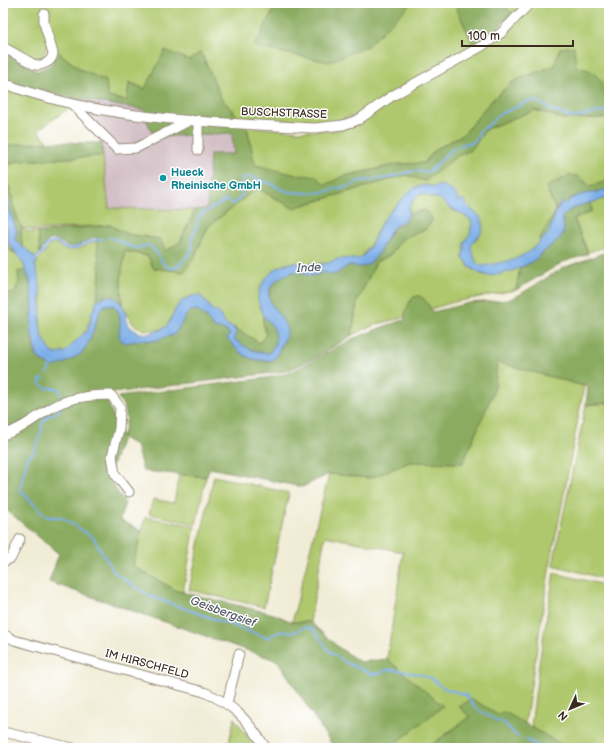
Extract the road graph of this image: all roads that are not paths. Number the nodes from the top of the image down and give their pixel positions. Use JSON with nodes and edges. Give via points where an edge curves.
{"nodes":[{"id":1,"x":530,"y":3,"type":"edge"},
{"id":2,"x":44,"y":14,"type":"dead end"},
{"id":3,"x":3,"y":47,"type":"edge"},
{"id":4,"x":3,"y":83,"type":"edge"},
{"id":5,"x":73,"y":105,"type":"junction"},
{"id":6,"x":197,"y":121,"type":"junction"},
{"id":7,"x":198,"y":150,"type":"dead end"},
{"id":8,"x":3,"y":435,"type":"edge"},
{"id":9,"x":129,"y":492,"type":"dead end"},
{"id":10,"x":20,"y":539,"type":"dead end"},
{"id":11,"x":3,"y":562,"type":"edge"},
{"id":12,"x":3,"y":634,"type":"edge"},
{"id":13,"x":239,"y":654,"type":"dead end"},
{"id":14,"x":227,"y":703,"type":"junction"},
{"id":15,"x":3,"y":732,"type":"edge"},
{"id":16,"x":73,"y":748,"type":"edge"},
{"id":17,"x":266,"y":748,"type":"edge"}],
"edges":[{"from":1,"to":6,"type":"street","name":"BUSCHSTRASSE","via":[[501,33],[482,46],[392,96],[358,120],[343,125],[315,128]]},
{"from":2,"to":3,"type":"street","via":[[44,23],[53,53],[48,63],[35,66]]},
{"from":4,"to":5,"type":"street","name":"BUSCHSTRASSE"},
{"from":5,"to":6,"type":"street","name":"BUSCHSTRASSE","via":[[132,115]]},
{"from":5,"to":6,"type":"street","via":[[117,149],[136,148]]},
{"from":6,"to":7,"type":"street"},
{"from":8,"to":9,"type":"street","via":[[24,427],[59,404],[89,396],[111,395],[120,407],[119,429],[112,456],[115,474]]},
{"from":10,"to":11,"type":"street","via":[[11,558]]},
{"from":12,"to":14,"type":"street","name":"IM HIRSCHFELD","via":[[14,640],[204,692]]},
{"from":13,"to":14,"type":"street"},
{"from":14,"to":17,"type":"street","name":"IM HIRSCHFELD","via":[[250,725]]},
{"from":15,"to":16,"type":"street"}]}
